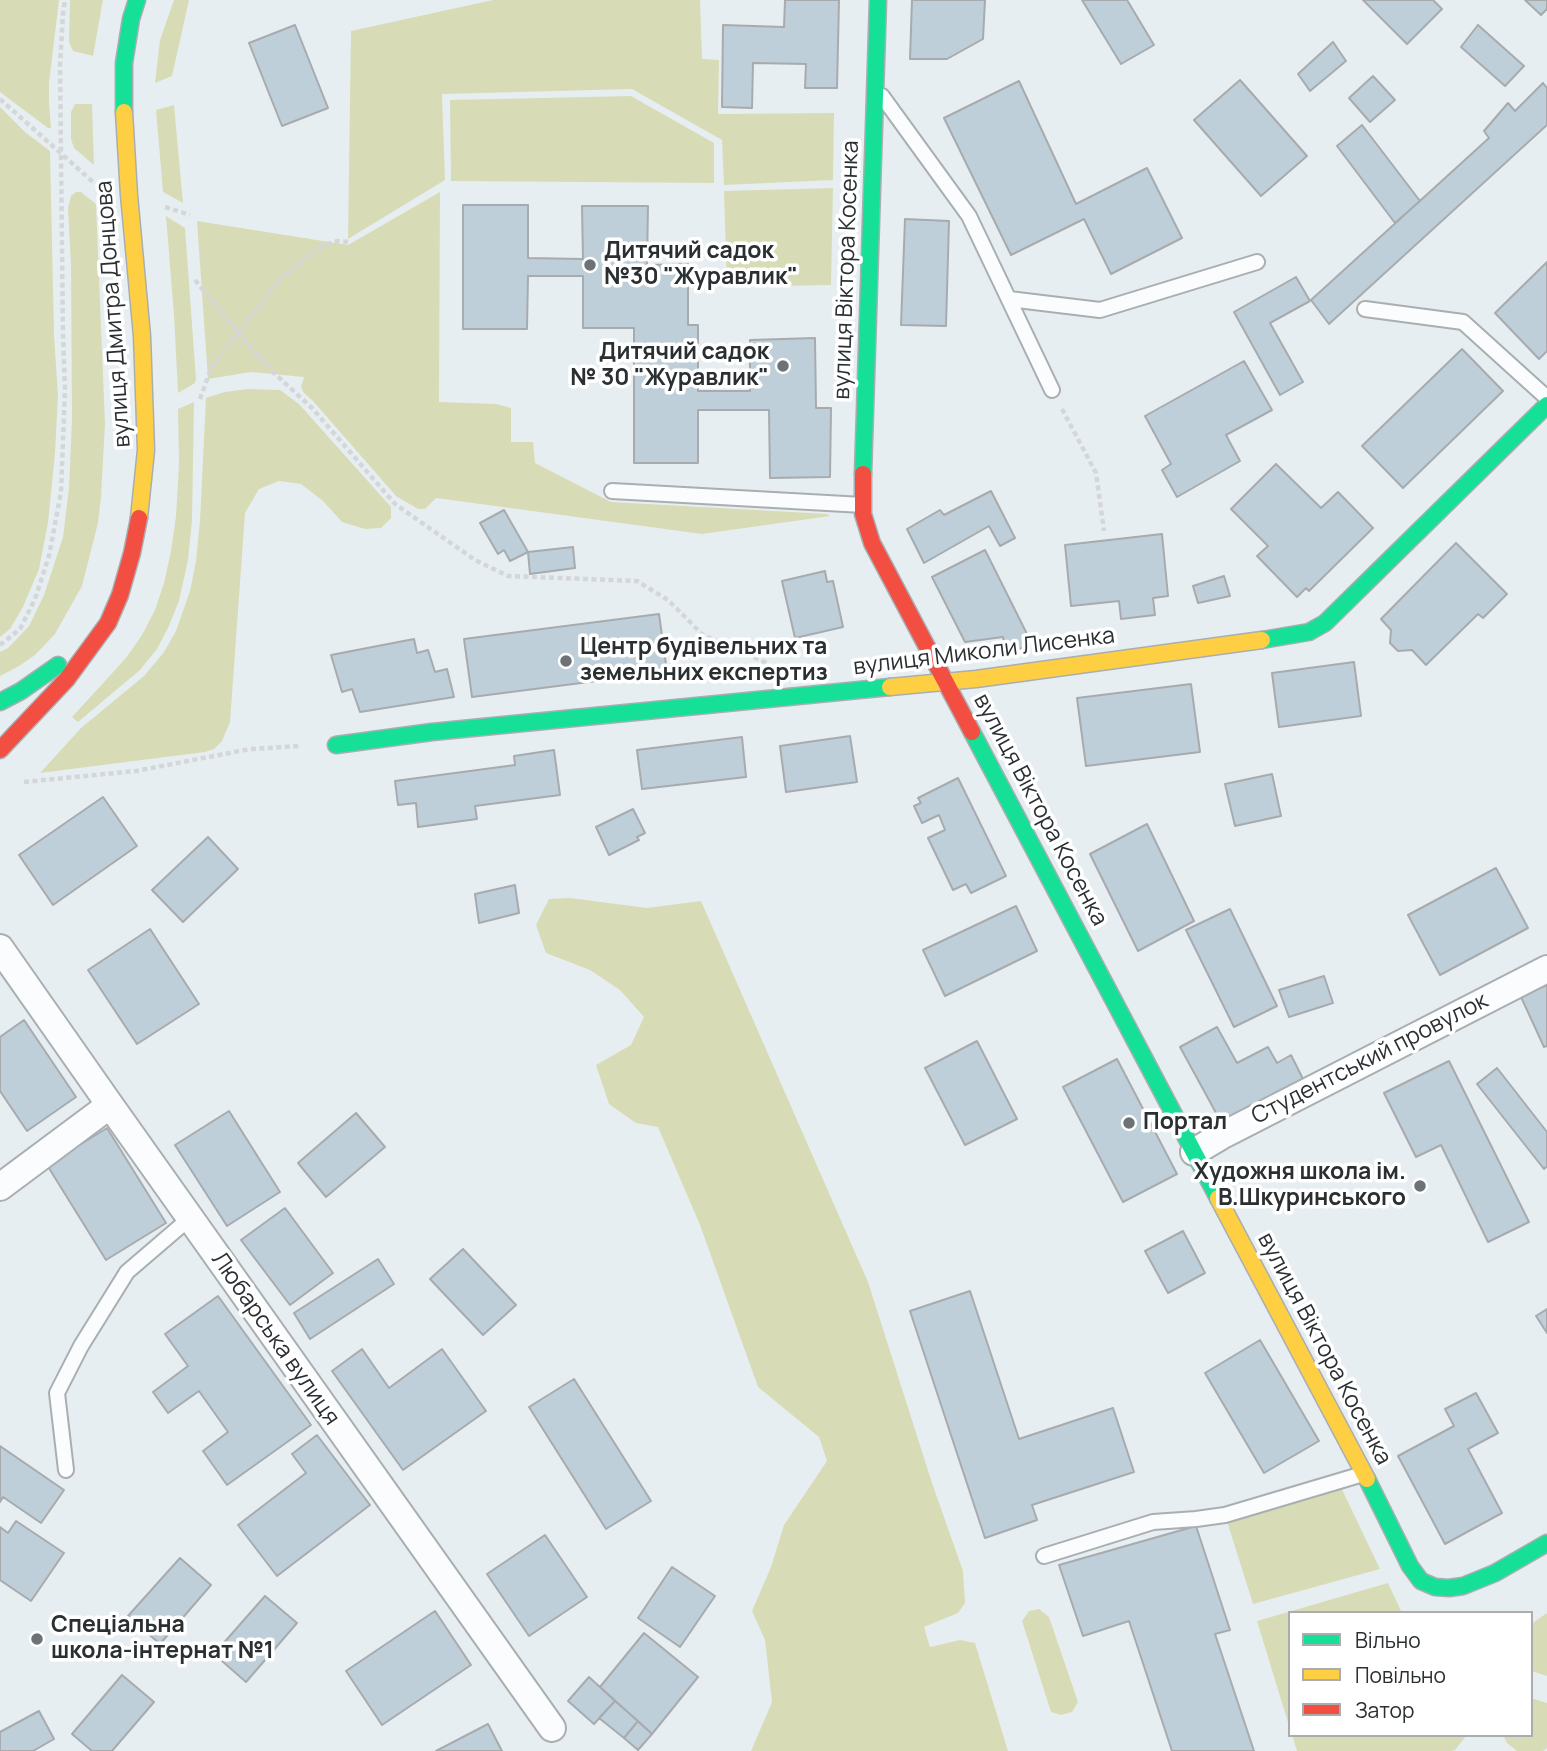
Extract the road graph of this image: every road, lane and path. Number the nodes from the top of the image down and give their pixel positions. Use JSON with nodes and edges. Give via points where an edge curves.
{"nodes":[{"id":1,"x":65,"y":0,"type":"edge"},
{"id":2,"x":137,"y":0,"type":"edge"},
{"id":3,"x":878,"y":0,"type":"edge"},
{"id":4,"x":876,"y":87,"type":"junction"},
{"id":5,"x":0,"y":99,"type":"edge"},
{"id":6,"x":61,"y":153,"type":"junction"},
{"id":7,"x":95,"y":184,"type":"dead end"},
{"id":8,"x":164,"y":207,"type":"dead end"},
{"id":9,"x":190,"y":215,"type":"dead end"},
{"id":10,"x":349,"y":242,"type":"dead end"},
{"id":11,"x":1257,"y":262,"type":"dead end"},
{"id":12,"x":195,"y":280,"type":"dead end"},
{"id":13,"x":1009,"y":299,"type":"junction"},
{"id":14,"x":1365,"y":309,"type":"dead end"},
{"id":15,"x":238,"y":333,"type":"junction"},
{"id":16,"x":1052,"y":390,"type":"joint"},
{"id":17,"x":1547,"y":398,"type":"edge"},
{"id":18,"x":200,"y":399,"type":"dead end"},
{"id":19,"x":1547,"y":405,"type":"edge"},
{"id":20,"x":612,"y":491,"type":"dead end"},
{"id":21,"x":863,"y":505,"type":"junction"},
{"id":22,"x":1104,"y":531,"type":"dead end"},
{"id":23,"x":108,"y":623,"type":"junction"},
{"id":24,"x":0,"y":645,"type":"edge"},
{"id":25,"x":769,"y":664,"type":"dead end"},
{"id":26,"x":946,"y":682,"type":"junction"},
{"id":27,"x":0,"y":702,"type":"edge"},
{"id":28,"x":336,"y":745,"type":"joint"},
{"id":29,"x":0,"y":750,"type":"edge"},
{"id":30,"x":24,"y":782,"type":"dead end"},
{"id":31,"x":0,"y":948,"type":"edge"},
{"id":32,"x":1547,"y":969,"type":"edge"},
{"id":33,"x":110,"y":1105,"type":"junction"},
{"id":34,"x":1194,"y":1152,"type":"junction"},
{"id":35,"x":0,"y":1187,"type":"edge"},
{"id":36,"x":190,"y":1218,"type":"junction"},
{"id":37,"x":66,"y":1470,"type":"dead end"},
{"id":38,"x":1364,"y":1473,"type":"junction"},
{"id":39,"x":1547,"y":1543,"type":"edge"},
{"id":40,"x":1044,"y":1556,"type":"dead end"},
{"id":41,"x":552,"y":1728,"type":"dead end"}],
"edges":[{"from":1,"to":6,"type":"path"},
{"from":2,"to":23,"type":"street","name":"вулиця Дмитра Донцова","via":[[124,63],[124,116],[142,336],[146,450],[132,552]]},
{"from":3,"to":4,"type":"street","name":"вулиця Віктора Косенка"},
{"from":4,"to":13,"type":"lane","via":[[969,216]]},
{"from":4,"to":21,"type":"street","name":"вулиця Віктора Косенка"},
{"from":5,"to":6,"type":"path"},
{"from":6,"to":7,"type":"path"},
{"from":6,"to":24,"type":"path","via":[[65,390],[61,492],[50,556],[35,599],[20,629]]},
{"from":8,"to":9,"type":"path"},
{"from":10,"to":15,"type":"path","via":[[321,246],[304,257]]},
{"from":11,"to":13,"type":"lane","via":[[1100,310]]},
{"from":12,"to":15,"type":"path"},
{"from":13,"to":16,"type":"lane"},
{"from":14,"to":17,"type":"lane","via":[[1463,322]]},
{"from":15,"to":18,"type":"path","via":[[212,366]]},
{"from":15,"to":25,"type":"path","via":[[312,408],[395,504],[475,561],[508,576],[637,581],[668,600],[703,635]]},
{"from":16,"to":22,"type":"path","via":[[1096,473]]},
{"from":19,"to":26,"type":"street","name":"вулиця Миколи Лисенка","via":[[1325,623],[1309,632]]},
{"from":20,"to":21,"type":"lane"},
{"from":21,"to":26,"type":"street","name":"вулиця Віктора Косенка","via":[[872,543]]},
{"from":23,"to":27,"type":"street","via":[[56,667]]},
{"from":23,"to":29,"type":"street","name":"вулиця Дмитра Донцова","via":[[67,679]]},
{"from":26,"to":28,"type":"street","name":"вулиця Миколи Лисенка"},
{"from":26,"to":34,"type":"street","name":"вулиця Віктора Косенка"},
{"from":28,"to":30,"type":"path","via":[[250,750],[146,770]]},
{"from":31,"to":33,"type":"street","name":"Любарська вулиця"},
{"from":32,"to":34,"type":"street","name":"Студентський провулок"},
{"from":33,"to":35,"type":"street"},
{"from":33,"to":36,"type":"street","name":"Любарська вулиця"},
{"from":34,"to":38,"type":"street","name":"вулиця Віктора Косенка"},
{"from":36,"to":37,"type":"lane","via":[[127,1272],[80,1346],[57,1393]]},
{"from":36,"to":41,"type":"street","name":"Любарська вулиця"},
{"from":38,"to":39,"type":"street","name":"вулиця Віктора Косенка","via":[[1410,1566],[1421,1581],[1436,1587],[1463,1586]]},
{"from":38,"to":40,"type":"lane","via":[[1225,1515],[1153,1522]]}]}
